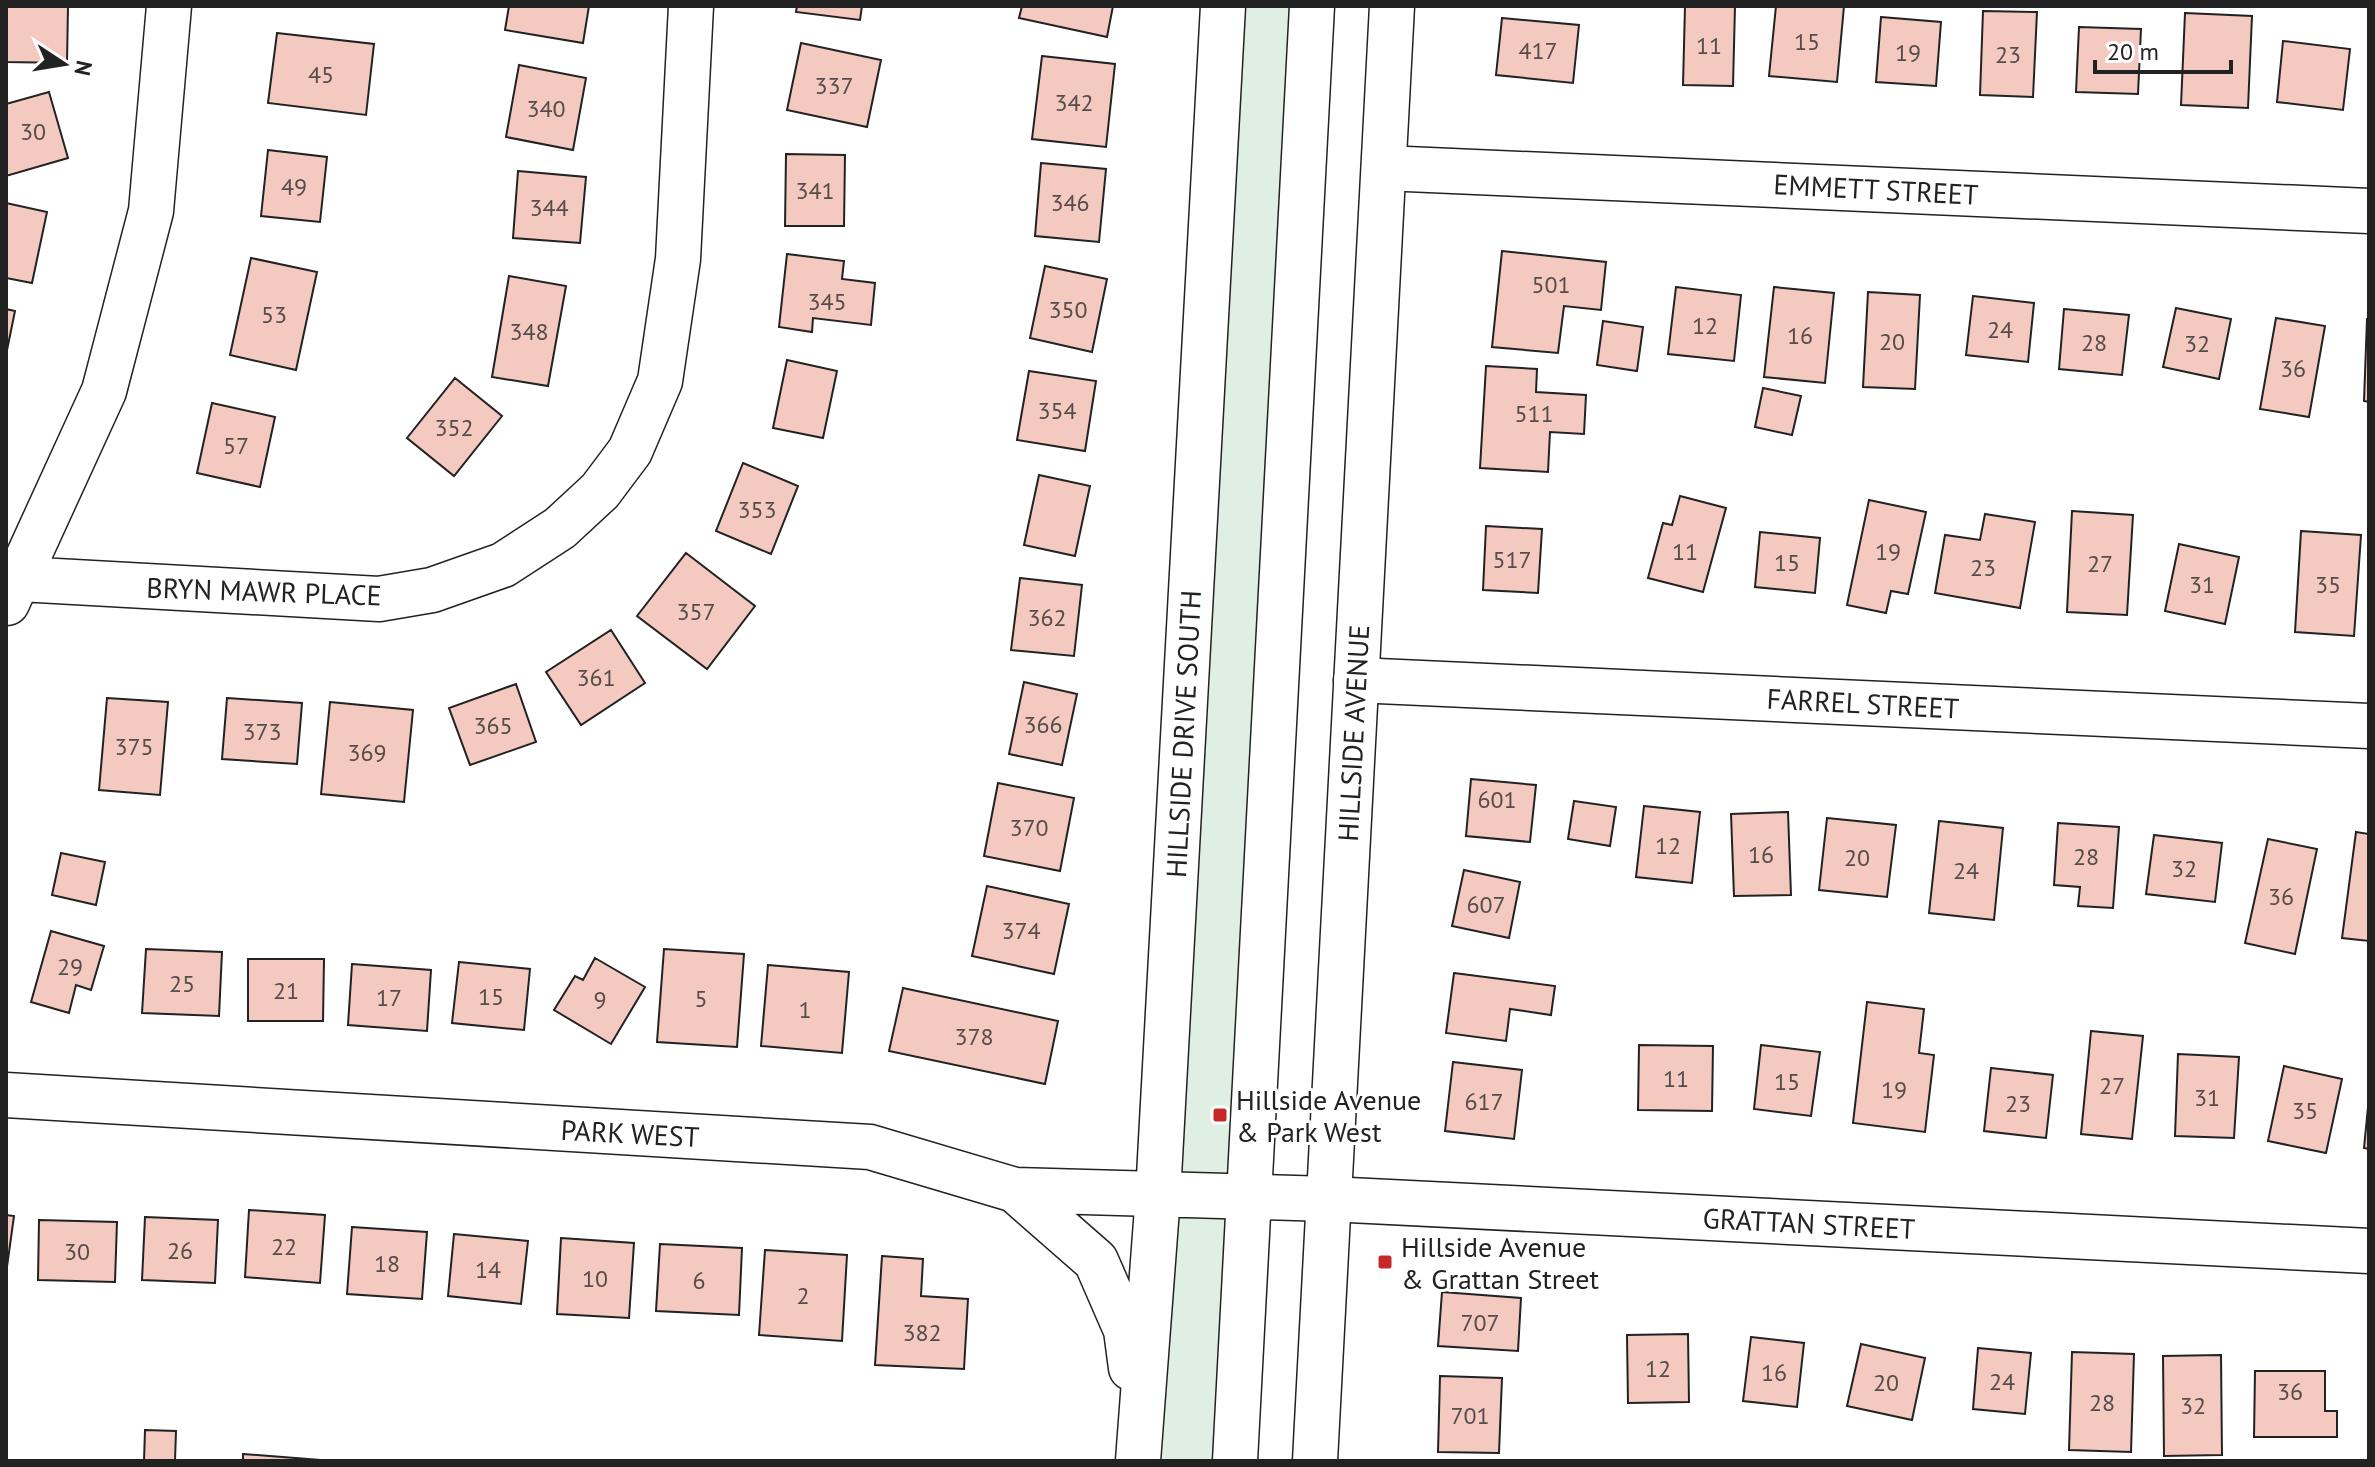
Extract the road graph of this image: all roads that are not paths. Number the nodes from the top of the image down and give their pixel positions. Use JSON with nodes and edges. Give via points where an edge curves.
{"nodes":[{"id":1,"x":169,"y":6,"type":"edge"},
{"id":2,"x":691,"y":6,"type":"edge"},
{"id":3,"x":1223,"y":6,"type":"edge"},
{"id":4,"x":1312,"y":6,"type":"edge"},
{"id":5,"x":1392,"y":6,"type":"edge"},
{"id":6,"x":1384,"y":168,"type":"junction"},
{"id":7,"x":2369,"y":211,"type":"edge"},
{"id":8,"x":13,"y":592,"type":"edge"},
{"id":9,"x":1356,"y":680,"type":"junction"},
{"id":10,"x":2369,"y":726,"type":"edge"},
{"id":11,"x":6,"y":1095,"type":"edge"},
{"id":12,"x":1015,"y":1190,"type":"junction"},
{"id":13,"x":1158,"y":1195,"type":"junction"},
{"id":14,"x":1249,"y":1197,"type":"junction"},
{"id":15,"x":1329,"y":1199,"type":"junction"},
{"id":16,"x":2369,"y":1251,"type":"edge"},
{"id":17,"x":1137,"y":1451,"type":"edge"},
{"id":18,"x":1235,"y":1461,"type":"edge"},
{"id":19,"x":1315,"y":1461,"type":"edge"}],
"edges":[{"from":1,"to":8,"type":"street","via":[[148,226],[104,391]]},
{"from":2,"to":8,"type":"street","name":"BRYN MAWR PLACE","via":[[678,259],[660,381],[630,451],[600,491],[560,528],[503,565],[432,590],[379,599]]},
{"from":3,"to":13,"type":"street","name":"HILLSIDE DRIVE SOUTH"},
{"from":4,"to":14,"type":"street"},
{"from":5,"to":6,"type":"street","name":"HILLSIDE AVENUE"},
{"from":6,"to":7,"type":"street","name":"EMMETT STREET"},
{"from":6,"to":9,"type":"street","name":"HILLSIDE AVENUE"},
{"from":9,"to":10,"type":"street","name":"FARREL STREET"},
{"from":9,"to":15,"type":"street","name":"HILLSIDE AVENUE"},
{"from":11,"to":12,"type":"street","name":"PARK WEST","via":[[870,1147]]},
{"from":12,"to":13,"type":"street","name":"PARK WEST"},
{"from":12,"to":17,"type":"street","via":[[1096,1261],[1126,1330]]},
{"from":13,"to":14,"type":"street","name":"PARK WEST"},
{"from":13,"to":17,"type":"street","name":"HILLSIDE DRIVE SOUTH"},
{"from":14,"to":15,"type":"street","name":"GRATTAN STREET"},
{"from":14,"to":18,"type":"street"},
{"from":15,"to":16,"type":"street","name":"GRATTAN STREET"},
{"from":15,"to":19,"type":"street","name":"HILLSIDE AVENUE"}]}
